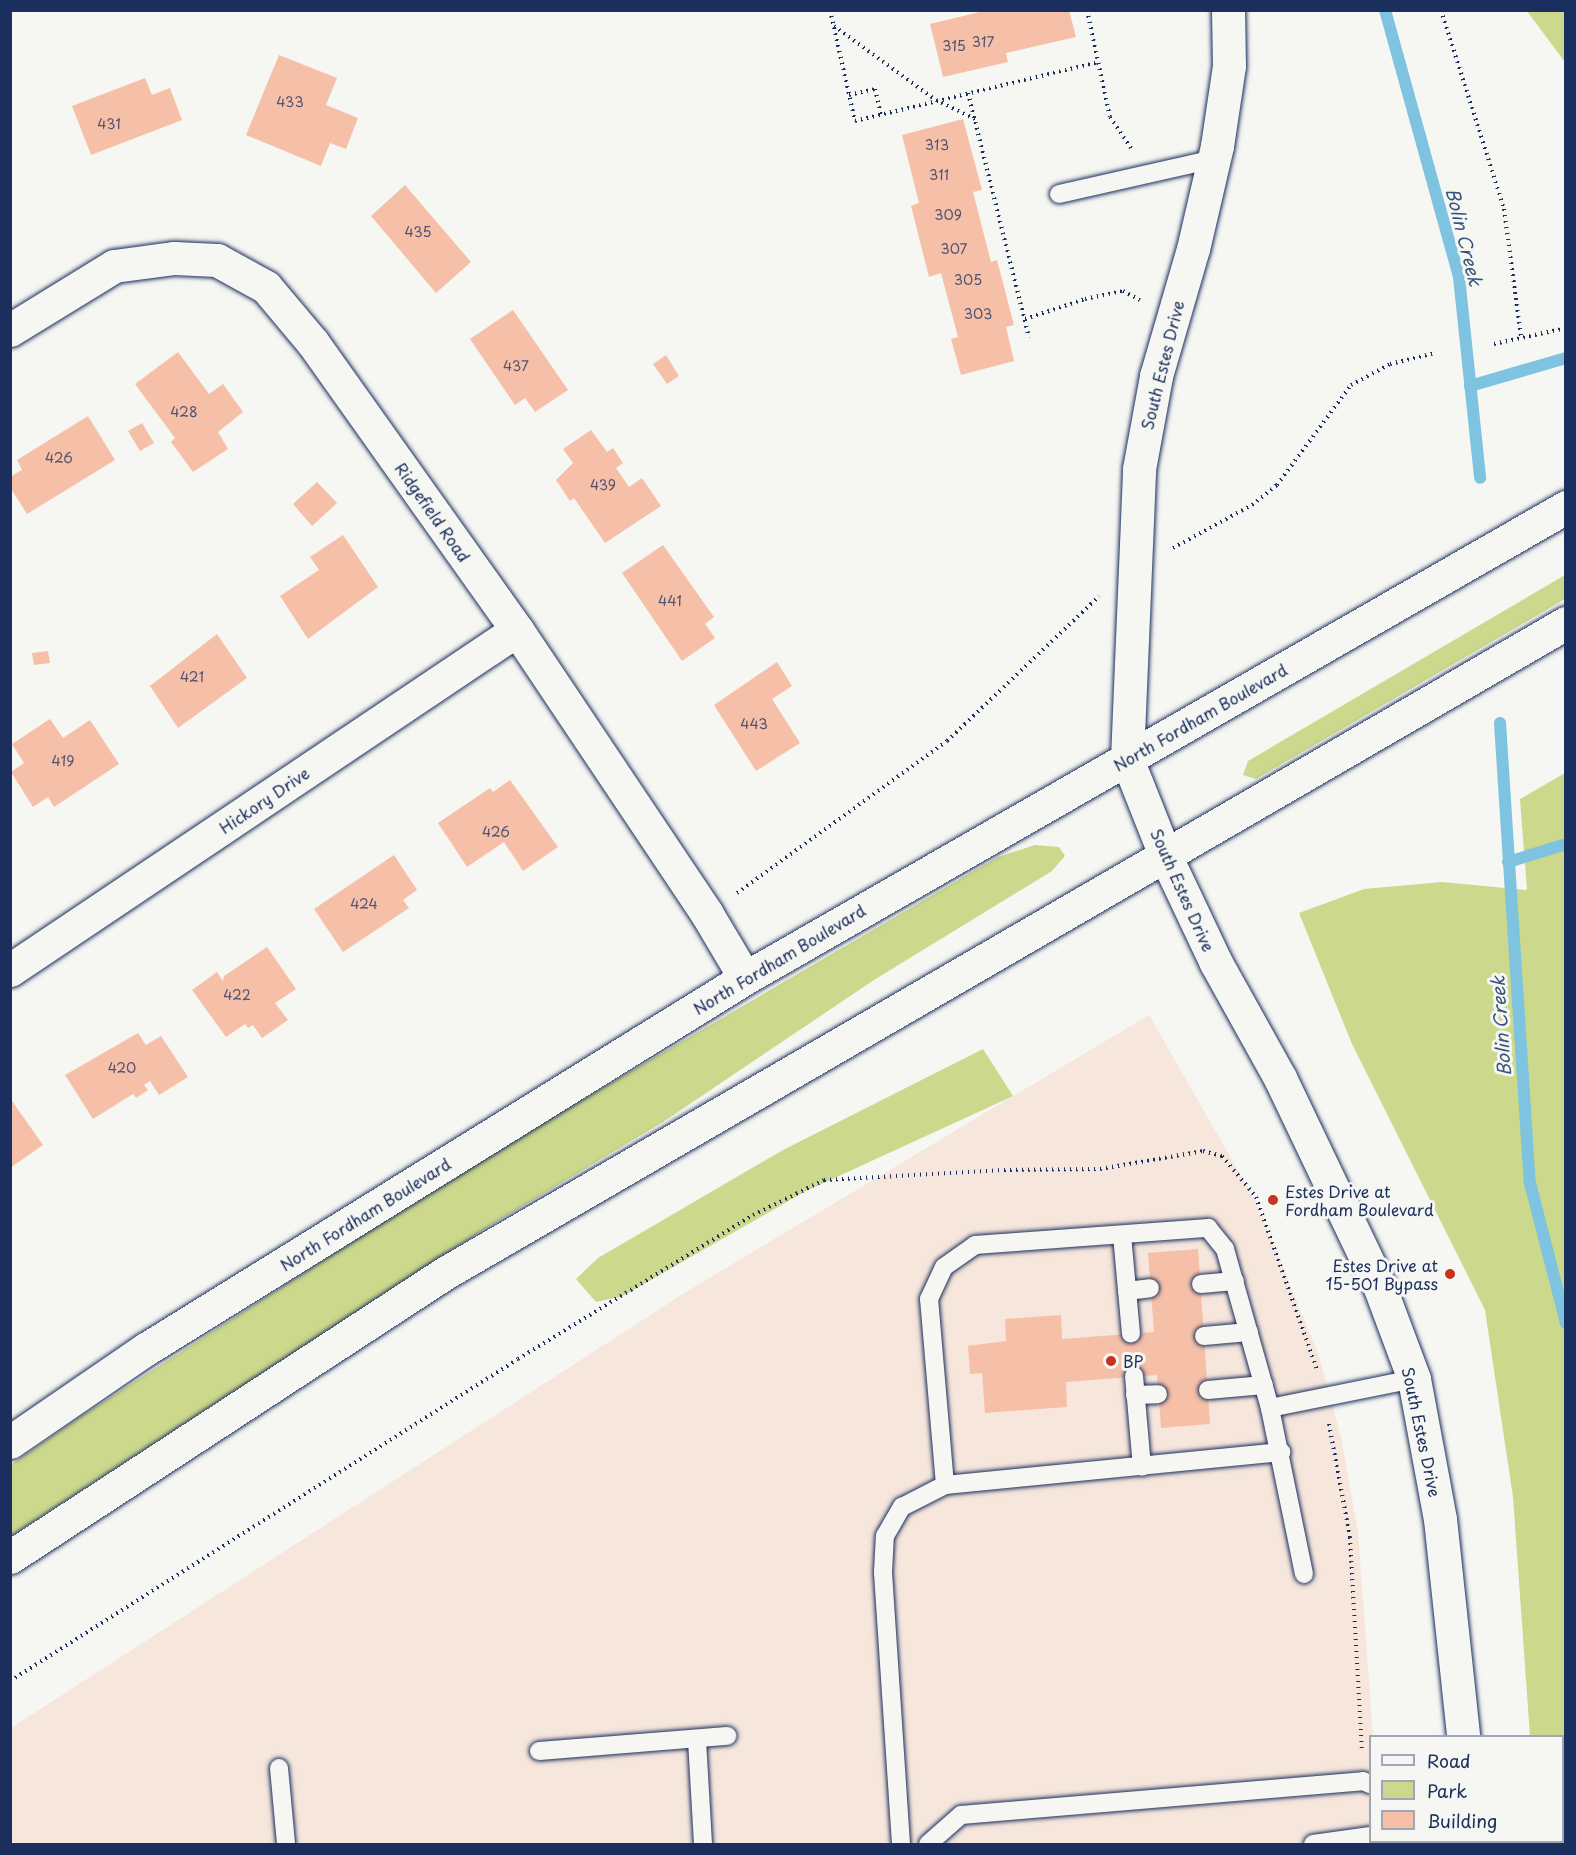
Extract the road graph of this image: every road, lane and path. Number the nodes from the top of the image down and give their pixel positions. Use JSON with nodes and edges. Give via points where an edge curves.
{"nodes":[{"id":1,"x":830,"y":10,"type":"edge"},
{"id":2,"x":1087,"y":10,"type":"edge"},
{"id":3,"x":1228,"y":10,"type":"edge"},
{"id":4,"x":1441,"y":10,"type":"edge"},
{"id":5,"x":834,"y":26,"type":"junction"},
{"id":6,"x":1099,"y":62,"type":"junction"},
{"id":7,"x":968,"y":93,"type":"junction"},
{"id":8,"x":849,"y":95,"type":"junction"},
{"id":9,"x":936,"y":100,"type":"junction"},
{"id":10,"x":880,"y":114,"type":"junction"},
{"id":11,"x":977,"y":120,"type":"junction"},
{"id":12,"x":1136,"y":155,"type":"dead end"},
{"id":13,"x":1214,"y":159,"type":"junction"},
{"id":14,"x":1059,"y":194,"type":"dead end"},
{"id":15,"x":1142,"y":305,"type":"dead end"},
{"id":16,"x":1024,"y":319,"type":"junction"},
{"id":17,"x":1566,"y":327,"type":"edge"},
{"id":18,"x":10,"y":330,"type":"edge"},
{"id":19,"x":1521,"y":337,"type":"junction"},
{"id":20,"x":1029,"y":338,"type":"dead end"},
{"id":21,"x":1494,"y":344,"type":"dead end"},
{"id":22,"x":1435,"y":353,"type":"dead end"},
{"id":23,"x":1566,"y":507,"type":"edge"},
{"id":24,"x":1137,"y":568,"type":"junction"},
{"id":25,"x":1566,"y":622,"type":"edge"},
{"id":26,"x":517,"y":630,"type":"junction"},
{"id":27,"x":1127,"y":759,"type":"junction"},
{"id":28,"x":1166,"y":855,"type":"junction"},
{"id":29,"x":707,"y":914,"type":"junction"},
{"id":30,"x":10,"y":970,"type":"edge"},
{"id":31,"x":745,"y":978,"type":"junction"},
{"id":32,"x":1122,"y":1234,"type":"junction"},
{"id":33,"x":1234,"y":1281,"type":"junction"},
{"id":34,"x":1201,"y":1284,"type":"dead end"},
{"id":35,"x":1150,"y":1288,"type":"dead end"},
{"id":36,"x":1127,"y":1291,"type":"junction"},
{"id":37,"x":1249,"y":1332,"type":"junction"},
{"id":38,"x":1131,"y":1334,"type":"dead end"},
{"id":39,"x":1204,"y":1336,"type":"dead end"},
{"id":40,"x":1134,"y":1376,"type":"dead end"},
{"id":41,"x":1414,"y":1379,"type":"junction"},
{"id":42,"x":1264,"y":1385,"type":"junction"},
{"id":43,"x":1208,"y":1390,"type":"dead end"},
{"id":44,"x":1158,"y":1394,"type":"dead end"},
{"id":45,"x":1135,"y":1395,"type":"junction"},
{"id":46,"x":1323,"y":1397,"type":"junction"},
{"id":47,"x":1270,"y":1408,"type":"junction"},
{"id":48,"x":10,"y":1442,"type":"edge"},
{"id":49,"x":1281,"y":1452,"type":"junction"},
{"id":50,"x":1142,"y":1467,"type":"junction"},
{"id":51,"x":945,"y":1485,"type":"junction"},
{"id":52,"x":10,"y":1557,"type":"edge"},
{"id":53,"x":1304,"y":1574,"type":"dead end"},
{"id":54,"x":10,"y":1681,"type":"edge"},
{"id":55,"x":1463,"y":1735,"type":"edge"},
{"id":56,"x":728,"y":1736,"type":"dead end"},
{"id":57,"x":697,"y":1740,"type":"junction"},
{"id":58,"x":539,"y":1751,"type":"dead end"},
{"id":59,"x":279,"y":1768,"type":"dead end"},
{"id":60,"x":1367,"y":1783,"type":"edge"},
{"id":61,"x":1369,"y":1836,"type":"edge"},
{"id":62,"x":286,"y":1845,"type":"edge"},
{"id":63,"x":703,"y":1845,"type":"edge"},
{"id":64,"x":901,"y":1845,"type":"edge"},
{"id":65,"x":928,"y":1845,"type":"edge"},
{"id":66,"x":1313,"y":1845,"type":"edge"}],
"edges":[{"from":1,"to":5,"type":"path"},
{"from":2,"to":6,"type":"path"},
{"from":3,"to":13,"type":"main road","name":"South Estes Drive","via":[[1229,66]]},
{"from":4,"to":19,"type":"path","via":[[1504,209]]},
{"from":5,"to":8,"type":"path"},
{"from":5,"to":9,"type":"path"},
{"from":6,"to":7,"type":"path"},
{"from":6,"to":12,"type":"path","via":[[1110,117]]},
{"from":7,"to":9,"type":"path"},
{"from":7,"to":11,"type":"path"},
{"from":8,"to":10,"type":"path","via":[[874,89]]},
{"from":8,"to":10,"type":"path","via":[[855,121]]},
{"from":9,"to":10,"type":"path"},
{"from":9,"to":11,"type":"path"},
{"from":11,"to":16,"type":"path"},
{"from":13,"to":14,"type":"lane"},
{"from":13,"to":24,"type":"main road","name":"South Estes Drive","via":[[1146,421],[1139,469]]},
{"from":15,"to":16,"type":"path","via":[[1134,293],[1123,291]]},
{"from":16,"to":20,"type":"path"},
{"from":17,"to":19,"type":"path"},
{"from":18,"to":26,"type":"main road","name":"Ridgefield Road","via":[[114,266],[174,258],[217,260],[266,288],[313,344]]},
{"from":19,"to":21,"type":"path"},
{"from":22,"to":24,"type":"path","via":[[1367,374],[1336,401],[1277,485],[1252,505]]},
{"from":23,"to":27,"type":"main road","name":"North Fordham Boulevard"},
{"from":24,"to":27,"type":"main road","name":"South Estes Drive"},
{"from":24,"to":29,"type":"path","via":[[1084,607],[947,741]]},
{"from":25,"to":28,"type":"main road"},
{"from":26,"to":29,"type":"main road","name":"Ridgefield Road"},
{"from":26,"to":30,"type":"main road","name":"Hickory Drive"},
{"from":27,"to":28,"type":"main road","name":"South Estes Drive"},
{"from":27,"to":31,"type":"main road","name":"North Fordham Boulevard"},
{"from":28,"to":41,"type":"main road","name":"South Estes Drive","via":[[1216,963],[1280,1078],[1375,1277]]},
{"from":28,"to":52,"type":"main road","via":[[445,1273]]},
{"from":29,"to":31,"type":"main road","name":"Ridgefield Road"},
{"from":31,"to":48,"type":"main road","name":"North Fordham Boulevard","via":[[146,1349]]},
{"from":32,"to":33,"type":"lane","via":[[1208,1228],[1226,1249]]},
{"from":32,"to":36,"type":"lane"},
{"from":32,"to":51,"type":"lane","via":[[975,1245],[944,1268],[929,1299]]},
{"from":33,"to":34,"type":"lane"},
{"from":33,"to":37,"type":"lane"},
{"from":35,"to":36,"type":"lane"},
{"from":36,"to":38,"type":"lane"},
{"from":37,"to":39,"type":"lane"},
{"from":37,"to":42,"type":"lane"},
{"from":40,"to":45,"type":"lane"},
{"from":41,"to":46,"type":"lane"},
{"from":41,"to":55,"type":"main road","name":"South Estes Drive","via":[[1440,1519]]},
{"from":42,"to":43,"type":"lane"},
{"from":42,"to":47,"type":"lane"},
{"from":44,"to":45,"type":"lane"},
{"from":45,"to":50,"type":"lane"},
{"from":46,"to":47,"type":"lane"},
{"from":46,"to":54,"type":"path","via":[[1256,1197],[1222,1156],[1203,1151],[1100,1169],[825,1180],[753,1215],[549,1340]]},
{"from":46,"to":60,"type":"path","via":[[1350,1537]]},
{"from":47,"to":49,"type":"lane"},
{"from":49,"to":50,"type":"lane"},
{"from":49,"to":53,"type":"lane"},
{"from":50,"to":51,"type":"lane"},
{"from":51,"to":64,"type":"lane","via":[[902,1507],[885,1536],[883,1572]]},
{"from":56,"to":57,"type":"lane"},
{"from":57,"to":58,"type":"lane"},
{"from":57,"to":63,"type":"lane"},
{"from":59,"to":62,"type":"lane"},
{"from":60,"to":65,"type":"lane","via":[[961,1815]]},
{"from":61,"to":66,"type":"lane"}]}
